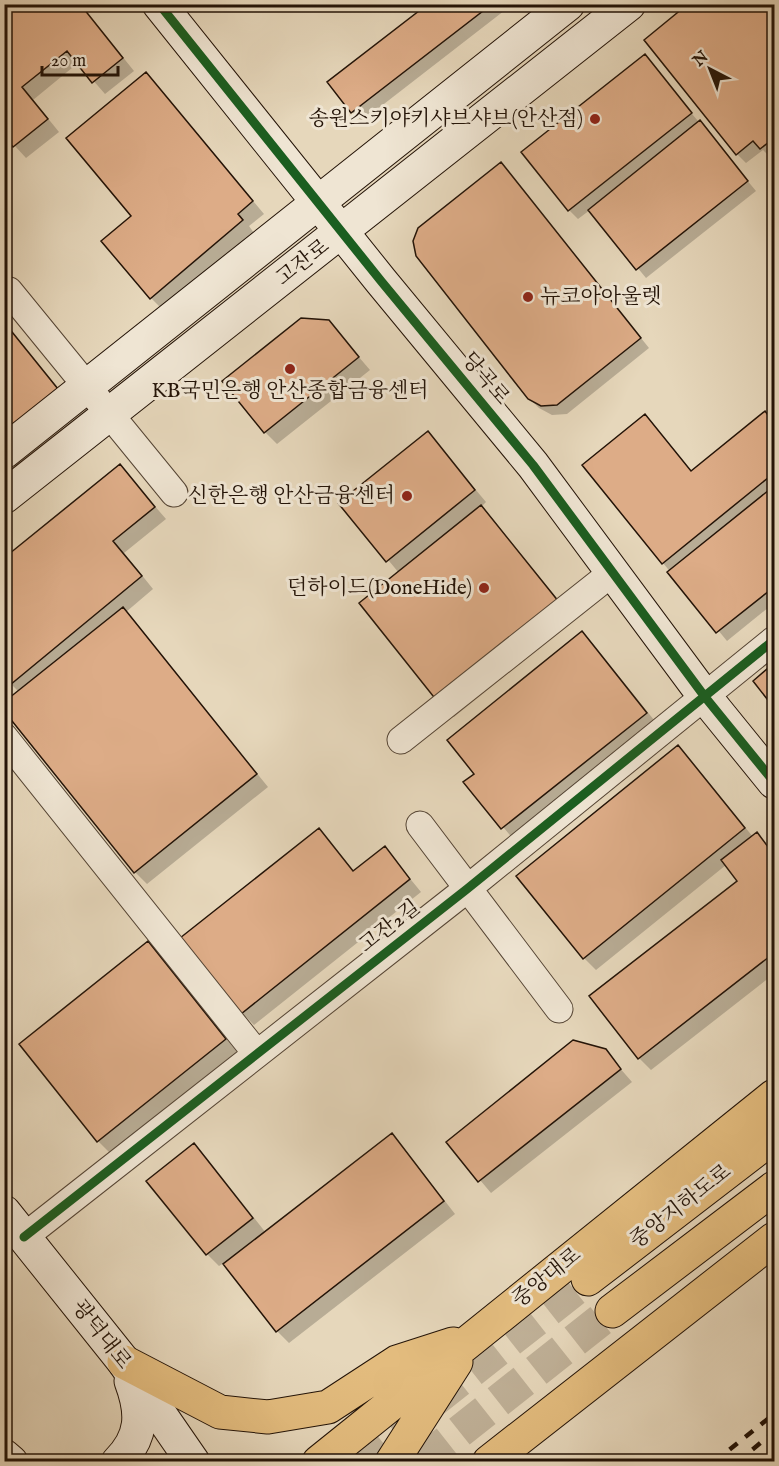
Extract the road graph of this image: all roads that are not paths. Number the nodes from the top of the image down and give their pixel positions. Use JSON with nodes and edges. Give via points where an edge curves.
{"nodes":[{"id":1,"x":159,"y":4,"type":"edge"},
{"id":2,"x":568,"y":4,"type":"edge"},
{"id":3,"x":629,"y":4,"type":"edge"},
{"id":4,"x":319,"y":202,"type":"junction"},
{"id":5,"x":342,"y":232,"type":"junction"},
{"id":6,"x":9,"y":291,"type":"dead end"},
{"id":7,"x":88,"y":386,"type":"junction"},
{"id":8,"x":110,"y":415,"type":"junction"},
{"id":9,"x":4,"y":452,"type":"edge"},
{"id":10,"x":174,"y":493,"type":"dead end"},
{"id":11,"x":4,"y":497,"type":"edge"},
{"id":12,"x":614,"y":572,"type":"junction"},
{"id":13,"x":774,"y":640,"type":"edge"},
{"id":14,"x":705,"y":697,"type":"junction"},
{"id":15,"x":4,"y":737,"type":"edge"},
{"id":16,"x":400,"y":740,"type":"dead end"},
{"id":17,"x":774,"y":782,"type":"edge"},
{"id":18,"x":420,"y":825,"type":"dead end"},
{"id":19,"x":467,"y":889,"type":"junction"},
{"id":20,"x":558,"y":1009,"type":"dead end"},
{"id":21,"x":258,"y":1054,"type":"junction"},
{"id":22,"x":774,"y":1096,"type":"edge"},
{"id":23,"x":774,"y":1136,"type":"edge"},
{"id":24,"x":774,"y":1188,"type":"edge"},
{"id":25,"x":14,"y":1224,"type":"edge"},
{"id":26,"x":774,"y":1239,"type":"edge"},
{"id":27,"x":588,"y":1279,"type":"tunnel mouth"},
{"id":28,"x":612,"y":1311,"type":"tunnel mouth"},
{"id":29,"x":472,"y":1338,"type":"junction"},
{"id":30,"x":124,"y":1362,"type":"junction"},
{"id":31,"x":4,"y":1456,"type":"edge"},
{"id":32,"x":11,"y":1461,"type":"edge"},
{"id":33,"x":118,"y":1461,"type":"edge"},
{"id":34,"x":193,"y":1461,"type":"edge"},
{"id":35,"x":319,"y":1461,"type":"edge"},
{"id":36,"x":392,"y":1461,"type":"edge"},
{"id":37,"x":489,"y":1461,"type":"edge"}],
"edges":[{"from":1,"to":4,"type":"street","name":"당곡로"},
{"from":2,"to":4,"type":"street","name":"고잔로"},
{"from":3,"to":5,"type":"street","name":"고잔로"},
{"from":4,"to":5,"type":"street","name":"당곡로"},
{"from":4,"to":7,"type":"street","name":"고잔로"},
{"from":5,"to":8,"type":"street","name":"고잔로"},
{"from":5,"to":12,"type":"street","name":"당곡로","via":[[533,465]]},
{"from":6,"to":7,"type":"street"},
{"from":7,"to":8,"type":"street"},
{"from":7,"to":9,"type":"street","name":"고잔로"},
{"from":8,"to":10,"type":"street"},
{"from":8,"to":11,"type":"street","name":"고잔로"},
{"from":12,"to":14,"type":"street","name":"당곡로"},
{"from":12,"to":16,"type":"street"},
{"from":13,"to":14,"type":"street","name":"고잔2길"},
{"from":14,"to":17,"type":"street","name":"당곡로"},
{"from":14,"to":19,"type":"street","name":"고잔2길"},
{"from":15,"to":21,"type":"street"},
{"from":18,"to":19,"type":"street"},
{"from":19,"to":20,"type":"street"},
{"from":19,"to":21,"type":"street","name":"고잔2길"},
{"from":21,"to":25,"type":"street","name":"고잔2길"},
{"from":22,"to":29,"type":"main road","name":"중앙대로"},
{"from":23,"to":27,"type":"main road","name":"중앙지하도로"},
{"from":24,"to":28,"type":"main road","name":"중앙지하도로"},
{"from":25,"to":30,"type":"street","name":"광덕대로"},
{"from":26,"to":37,"type":"main road"},
{"from":29,"to":30,"type":"main road","via":[[398,1362],[327,1407],[268,1417],[220,1412]]},
{"from":29,"to":35,"type":"main road","name":"중앙대로"},
{"from":29,"to":36,"type":"main road"},
{"from":30,"to":33,"type":"street","via":[[138,1400],[139,1428],[128,1452]]},
{"from":30,"to":34,"type":"street","name":"광덕대로"},
{"from":31,"to":32,"type":"street"}]}
